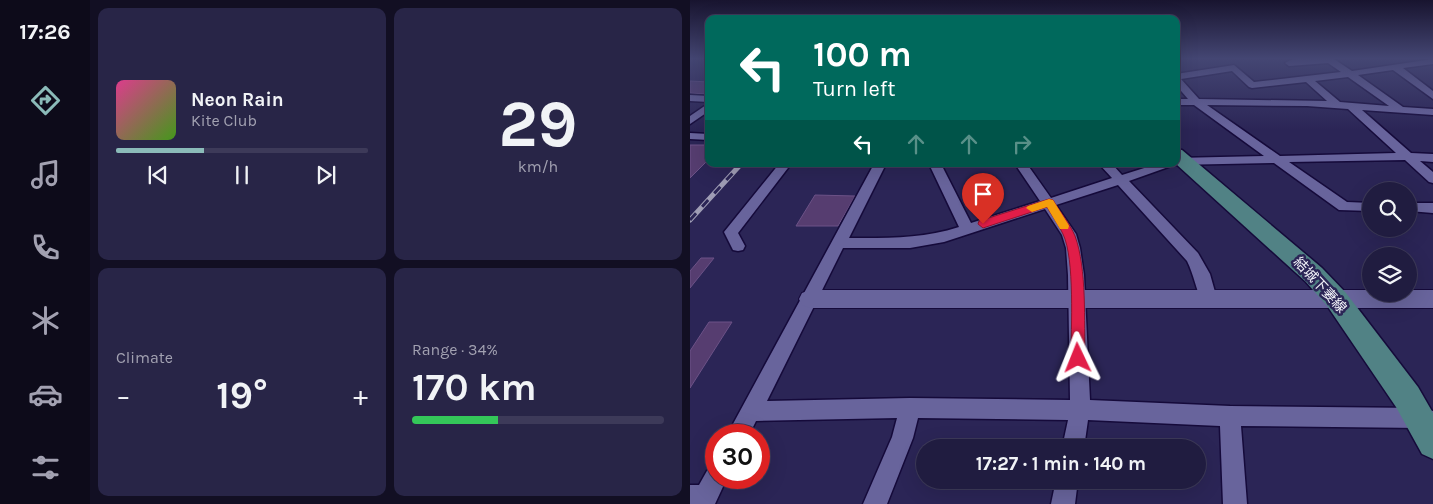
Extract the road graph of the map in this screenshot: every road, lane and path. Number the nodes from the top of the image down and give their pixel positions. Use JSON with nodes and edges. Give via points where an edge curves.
{"nodes":[{"id":1,"x":1180,"y":83,"type":"edge"},
{"id":2,"x":1249,"y":83,"type":"edge"},
{"id":3,"x":1271,"y":83,"type":"edge"},
{"id":4,"x":1312,"y":83,"type":"edge"},
{"id":5,"x":1362,"y":83,"type":"edge"},
{"id":6,"x":1415,"y":83,"type":"edge"},
{"id":7,"x":1433,"y":96,"type":"edge"},
{"id":8,"x":690,"y":98,"type":"edge"},
{"id":9,"x":705,"y":99,"type":"edge"},
{"id":10,"x":1180,"y":102,"type":"edge"},
{"id":11,"x":1196,"y":102,"type":"junction"},
{"id":12,"x":1337,"y":104,"type":"junction"},
{"id":13,"x":1350,"y":105,"type":"junction"},
{"id":14,"x":705,"y":109,"type":"edge"},
{"id":15,"x":1400,"y":109,"type":"junction"},
{"id":16,"x":1431,"y":114,"type":"edge"},
{"id":17,"x":690,"y":122,"type":"edge"},
{"id":18,"x":690,"y":136,"type":"edge"},
{"id":19,"x":705,"y":137,"type":"edge"},
{"id":20,"x":1408,"y":156,"type":"junction"},
{"id":21,"x":1433,"y":158,"type":"edge"},
{"id":22,"x":1180,"y":160,"type":"edge"},
{"id":23,"x":1277,"y":160,"type":"junction"},
{"id":24,"x":1180,"y":163,"type":"edge"},
{"id":25,"x":783,"y":167,"type":"edge"},
{"id":26,"x":878,"y":167,"type":"edge"},
{"id":27,"x":936,"y":167,"type":"edge"},
{"id":28,"x":1023,"y":167,"type":"edge"},
{"id":29,"x":1108,"y":167,"type":"edge"},
{"id":30,"x":1156,"y":167,"type":"edge"},
{"id":31,"x":1120,"y":179,"type":"junction"},
{"id":32,"x":1433,"y":179,"type":"edge"},
{"id":33,"x":1049,"y":203,"type":"junction"},
{"id":34,"x":1362,"y":207,"type":"edge"},
{"id":35,"x":1417,"y":208,"type":"edge"},
{"id":36,"x":1433,"y":208,"type":"edge"},
{"id":37,"x":966,"y":229,"type":"junction"},
{"id":38,"x":838,"y":242,"type":"junction"},
{"id":39,"x":738,"y":246,"type":"dead end"},
{"id":40,"x":1076,"y":298,"type":"junction"},
{"id":41,"x":810,"y":299,"type":"junction"},
{"id":42,"x":1209,"y":299,"type":"junction"},
{"id":43,"x":1433,"y":299,"type":"edge"},
{"id":44,"x":1337,"y":300,"type":"junction"},
{"id":45,"x":910,"y":408,"type":"junction"},
{"id":46,"x":1080,"y":410,"type":"junction"},
{"id":47,"x":750,"y":411,"type":"junction"},
{"id":48,"x":1230,"y":416,"type":"junction"},
{"id":49,"x":744,"y":424,"type":"edge"},
{"id":50,"x":1429,"y":427,"type":"edge"},
{"id":51,"x":1075,"y":439,"type":"edge"},
{"id":52,"x":1066,"y":489,"type":"edge"},
{"id":53,"x":875,"y":504,"type":"edge"},
{"id":54,"x":1063,"y":504,"type":"edge"},
{"id":55,"x":1235,"y":504,"type":"edge"}],
"edges":[{"from":1,"to":11,"type":"street"},
{"from":2,"to":3,"type":"street"},
{"from":4,"to":12,"type":"street"},
{"from":5,"to":15,"type":"street"},
{"from":6,"to":7,"type":"street"},
{"from":8,"to":9,"type":"street"},
{"from":10,"to":11,"type":"street"},
{"from":11,"to":12,"type":"street"},
{"from":11,"to":23,"type":"street"},
{"from":12,"to":13,"type":"street"},
{"from":13,"to":15,"type":"street"},
{"from":13,"to":20,"type":"street"},
{"from":14,"to":17,"type":"street"},
{"from":15,"to":16,"type":"street"},
{"from":18,"to":19,"type":"street"},
{"from":20,"to":21,"type":"street"},
{"from":20,"to":23,"type":"street"},
{"from":20,"to":32,"type":"street"},
{"from":22,"to":23,"type":"street"},
{"from":23,"to":34,"type":"street","via":[[1344,207]]},
{"from":24,"to":44,"type":"main road","name":"結城下妻線","via":[[1314,275]]},
{"from":25,"to":39,"type":"street","via":[[731,232]]},
{"from":26,"to":38,"type":"street"},
{"from":27,"to":37,"type":"street"},
{"from":28,"to":33,"type":"street"},
{"from":29,"to":31,"type":"street"},
{"from":30,"to":31,"type":"street"},
{"from":31,"to":33,"type":"street"},
{"from":31,"to":42,"type":"street","via":[[1193,257]]},
{"from":33,"to":37,"type":"street"},
{"from":33,"to":40,"type":"street","via":[[1069,234],[1073,248]]},
{"from":35,"to":36,"type":"street"},
{"from":37,"to":38,"type":"street","via":[[910,243]]},
{"from":38,"to":41,"type":"street"},
{"from":40,"to":41,"type":"street"},
{"from":40,"to":42,"type":"street"},
{"from":40,"to":46,"type":"street"},
{"from":41,"to":47,"type":"street"},
{"from":42,"to":44,"type":"street"},
{"from":43,"to":44,"type":"street"},
{"from":44,"to":50,"type":"main road","name":"結城下妻線"},
{"from":45,"to":46,"type":"street"},
{"from":45,"to":47,"type":"street"},
{"from":45,"to":53,"type":"street","via":[[902,438]]},
{"from":46,"to":48,"type":"street"},
{"from":46,"to":51,"type":"street"},
{"from":47,"to":49,"type":"street"},
{"from":48,"to":50,"type":"street"},
{"from":48,"to":55,"type":"street"},
{"from":52,"to":54,"type":"street"}]}
